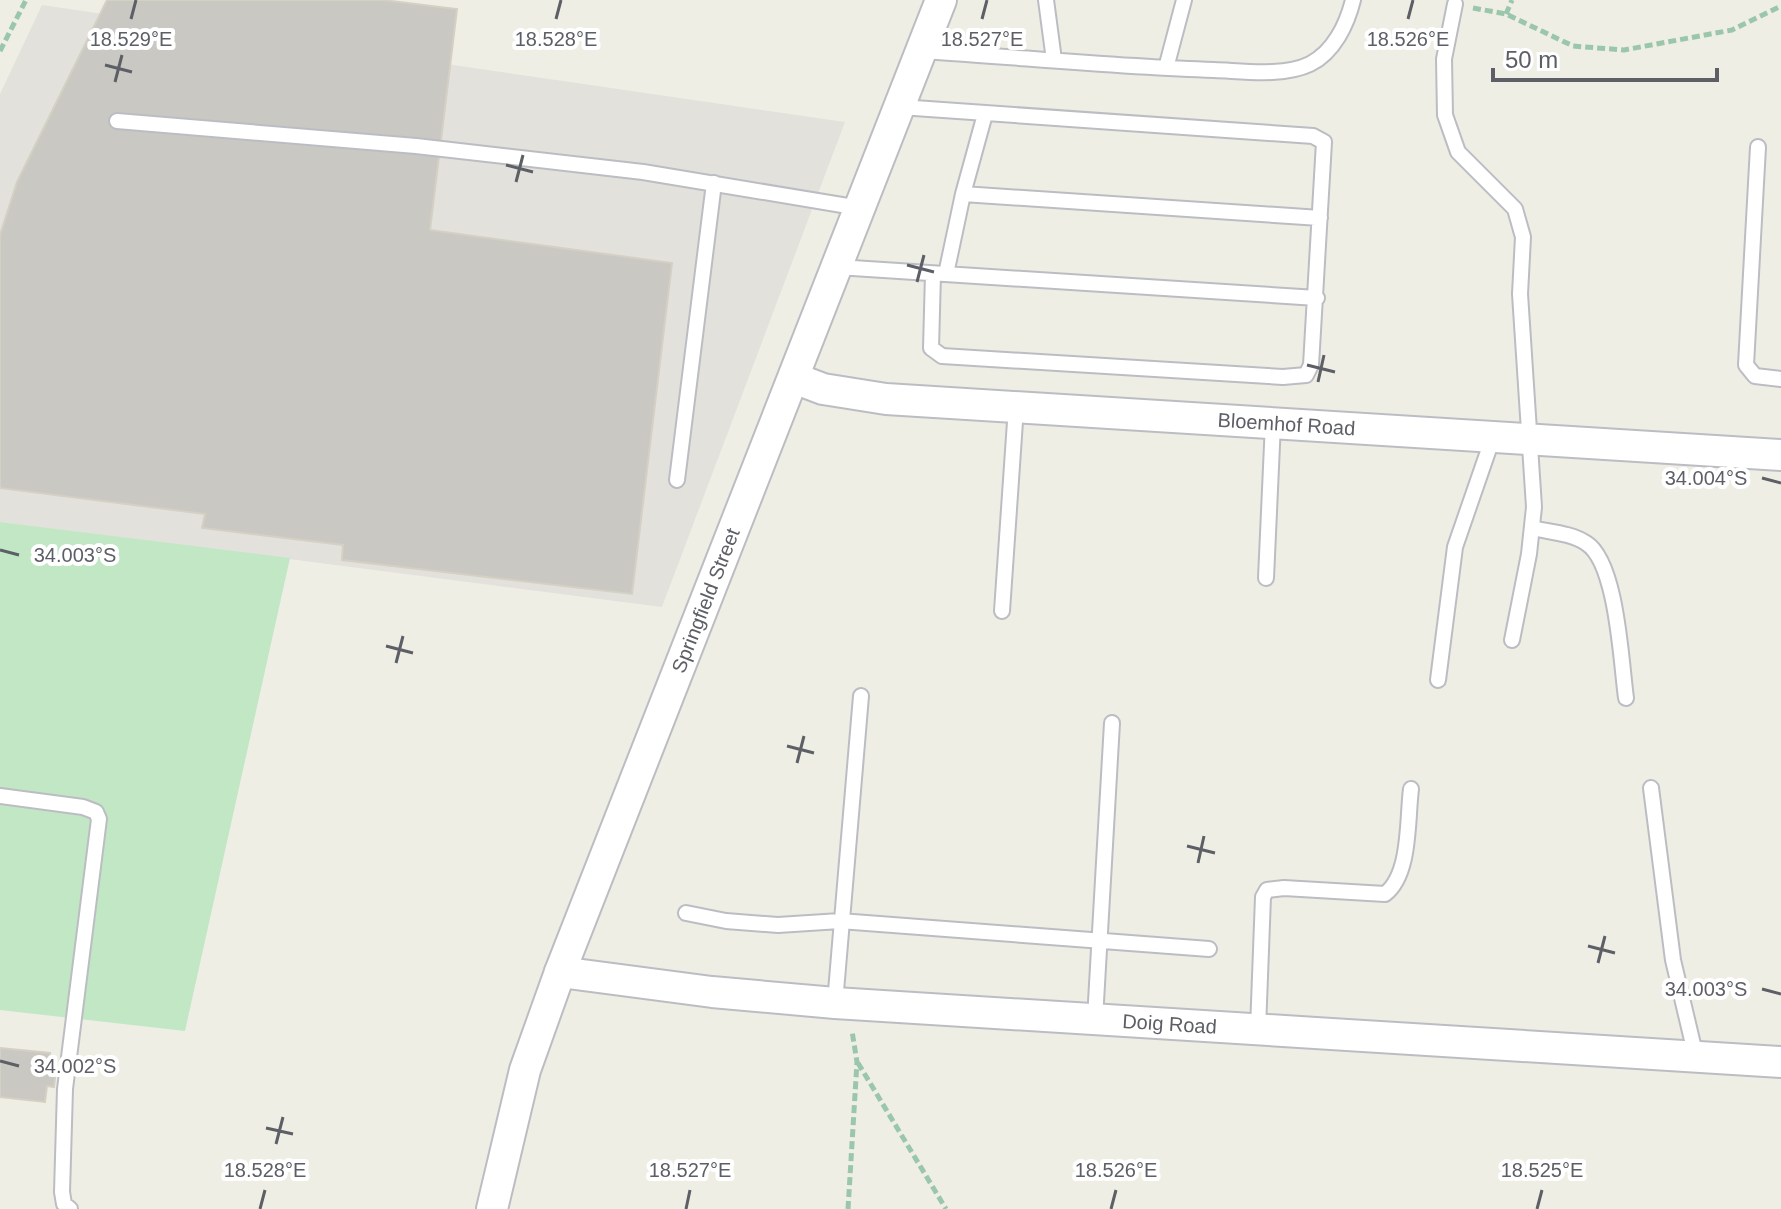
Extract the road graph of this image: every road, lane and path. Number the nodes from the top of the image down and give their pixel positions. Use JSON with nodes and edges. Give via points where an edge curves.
{"nodes":[{"id":1,"x":26,"y":0,"type":"edge"},
{"id":2,"x":941,"y":0,"type":"edge"},
{"id":3,"x":1046,"y":0,"type":"edge"},
{"id":4,"x":1184,"y":0,"type":"edge"},
{"id":5,"x":1353,"y":0,"type":"edge"},
{"id":6,"x":1512,"y":0,"type":"edge"},
{"id":7,"x":1455,"y":4,"type":"joint"},
{"id":8,"x":1781,"y":6,"type":"edge"},
{"id":9,"x":1506,"y":14,"type":"junction"},
{"id":10,"x":0,"y":51,"type":"edge"},
{"id":11,"x":922,"y":51,"type":"junction"},
{"id":12,"x":1054,"y":60,"type":"junction"},
{"id":13,"x":1166,"y":68,"type":"junction"},
{"id":14,"x":900,"y":107,"type":"junction"},
{"id":15,"x":985,"y":114,"type":"junction"},
{"id":16,"x":117,"y":121,"type":"dead end"},
{"id":17,"x":1758,"y":147,"type":"dead end"},
{"id":18,"x":714,"y":183,"type":"junction"},
{"id":19,"x":963,"y":194,"type":"junction"},
{"id":20,"x":860,"y":208,"type":"junction"},
{"id":21,"x":1320,"y":218,"type":"junction"},
{"id":22,"x":837,"y":267,"type":"junction"},
{"id":23,"x":940,"y":274,"type":"junction"},
{"id":24,"x":1317,"y":298,"type":"junction"},
{"id":25,"x":794,"y":378,"type":"junction"},
{"id":26,"x":1781,"y":379,"type":"edge"},
{"id":27,"x":1016,"y":407,"type":"junction"},
{"id":28,"x":1273,"y":423,"type":"junction"},
{"id":29,"x":1493,"y":437,"type":"junction"},
{"id":30,"x":1530,"y":439,"type":"junction"},
{"id":31,"x":1781,"y":455,"type":"edge"},
{"id":32,"x":677,"y":480,"type":"dead end"},
{"id":33,"x":1532,"y":528,"type":"junction"},
{"id":34,"x":1266,"y":578,"type":"dead end"},
{"id":35,"x":1002,"y":611,"type":"dead end"},
{"id":36,"x":1512,"y":640,"type":"dead end"},
{"id":37,"x":1438,"y":680,"type":"dead end"},
{"id":38,"x":861,"y":696,"type":"dead end"},
{"id":39,"x":1626,"y":698,"type":"dead end"},
{"id":40,"x":1112,"y":723,"type":"dead end"},
{"id":41,"x":1651,"y":788,"type":"dead end"},
{"id":42,"x":1411,"y":789,"type":"dead end"},
{"id":43,"x":0,"y":796,"type":"edge"},
{"id":44,"x":686,"y":913,"type":"dead end"},
{"id":45,"x":840,"y":921,"type":"junction"},
{"id":46,"x":1099,"y":938,"type":"junction"},
{"id":47,"x":1209,"y":949,"type":"dead end"},
{"id":48,"x":560,"y":972,"type":"junction"},
{"id":49,"x":841,"y":1003,"type":"junction"},
{"id":50,"x":1095,"y":1019,"type":"junction"},
{"id":51,"x":1258,"y":1029,"type":"junction"},
{"id":52,"x":1696,"y":1057,"type":"junction"},
{"id":53,"x":857,"y":1062,"type":"junction"},
{"id":54,"x":1781,"y":1062,"type":"edge"},
{"id":55,"x":70,"y":1209,"type":"edge"},
{"id":56,"x":492,"y":1209,"type":"edge"},
{"id":57,"x":848,"y":1209,"type":"edge"},
{"id":58,"x":946,"y":1209,"type":"edge"}],
"edges":[{"from":1,"to":10,"type":"path"},
{"from":2,"to":11,"type":"street","name":"Springfield Street"},
{"from":3,"to":12,"type":"lane"},
{"from":4,"to":13,"type":"lane"},
{"from":5,"to":13,"type":"lane","via":[[1332,45],[1312,63],[1290,70]]},
{"from":6,"to":9,"type":"path"},
{"from":7,"to":9,"type":"path"},
{"from":7,"to":30,"type":"lane","via":[[1444,59],[1445,115],[1458,152],[1515,209],[1521,224]]},
{"from":8,"to":9,"type":"path","via":[[1732,30],[1624,50],[1573,46]]},
{"from":11,"to":12,"type":"lane"},
{"from":11,"to":14,"type":"street","name":"Springfield Street"},
{"from":12,"to":13,"type":"lane"},
{"from":14,"to":15,"type":"lane"},
{"from":14,"to":20,"type":"street","name":"Springfield Street"},
{"from":15,"to":19,"type":"lane"},
{"from":15,"to":21,"type":"lane","via":[[1319,137],[1324,151]]},
{"from":16,"to":18,"type":"lane","via":[[416,146]]},
{"from":17,"to":26,"type":"lane","via":[[1746,365],[1755,376]]},
{"from":18,"to":20,"type":"lane"},
{"from":18,"to":32,"type":"lane"},
{"from":19,"to":21,"type":"lane"},
{"from":19,"to":23,"type":"lane"},
{"from":20,"to":22,"type":"street","name":"Springfield Street"},
{"from":21,"to":24,"type":"lane"},
{"from":22,"to":23,"type":"lane"},
{"from":22,"to":25,"type":"street","name":"Springfield Street"},
{"from":23,"to":24,"type":"lane"},
{"from":23,"to":24,"type":"lane","via":[[931,348],[949,358],[1298,376],[1310,371]]},
{"from":25,"to":27,"type":"street","name":"Bloemhof Road","via":[[854,395]]},
{"from":25,"to":48,"type":"street","name":"Springfield Street"},
{"from":27,"to":28,"type":"street","name":"Bloemhof Road"},
{"from":27,"to":35,"type":"lane"},
{"from":28,"to":29,"type":"street","name":"Bloemhof Road"},
{"from":28,"to":34,"type":"lane"},
{"from":29,"to":30,"type":"street","name":"Bloemhof Road"},
{"from":29,"to":37,"type":"lane","via":[[1455,547]]},
{"from":30,"to":31,"type":"street","name":"Bloemhof Road"},
{"from":30,"to":33,"type":"lane"},
{"from":33,"to":36,"type":"lane"},
{"from":33,"to":39,"type":"lane","via":[[1589,544],[1604,566]]},
{"from":38,"to":45,"type":"lane"},
{"from":40,"to":46,"type":"lane"},
{"from":41,"to":52,"type":"lane","via":[[1673,960]]},
{"from":42,"to":51,"type":"lane","via":[[1401,868],[1385,894],[1267,890]]},
{"from":43,"to":55,"type":"lane","via":[[83,807],[99,819],[65,1089],[62,1192]]},
{"from":44,"to":45,"type":"lane","via":[[778,925]]},
{"from":45,"to":46,"type":"lane"},
{"from":45,"to":49,"type":"lane"},
{"from":46,"to":47,"type":"lane"},
{"from":46,"to":50,"type":"lane"},
{"from":48,"to":49,"type":"street","name":"Doig Road"},
{"from":48,"to":56,"type":"street","name":"Springfield Street","via":[[525,1070]]},
{"from":49,"to":50,"type":"street","name":"Doig Road"},
{"from":49,"to":53,"type":"path"},
{"from":50,"to":51,"type":"street","name":"Doig Road"},
{"from":51,"to":52,"type":"street","name":"Doig Road"},
{"from":52,"to":54,"type":"street","name":"Doig Road"},
{"from":53,"to":57,"type":"path"},
{"from":53,"to":58,"type":"path"}]}
